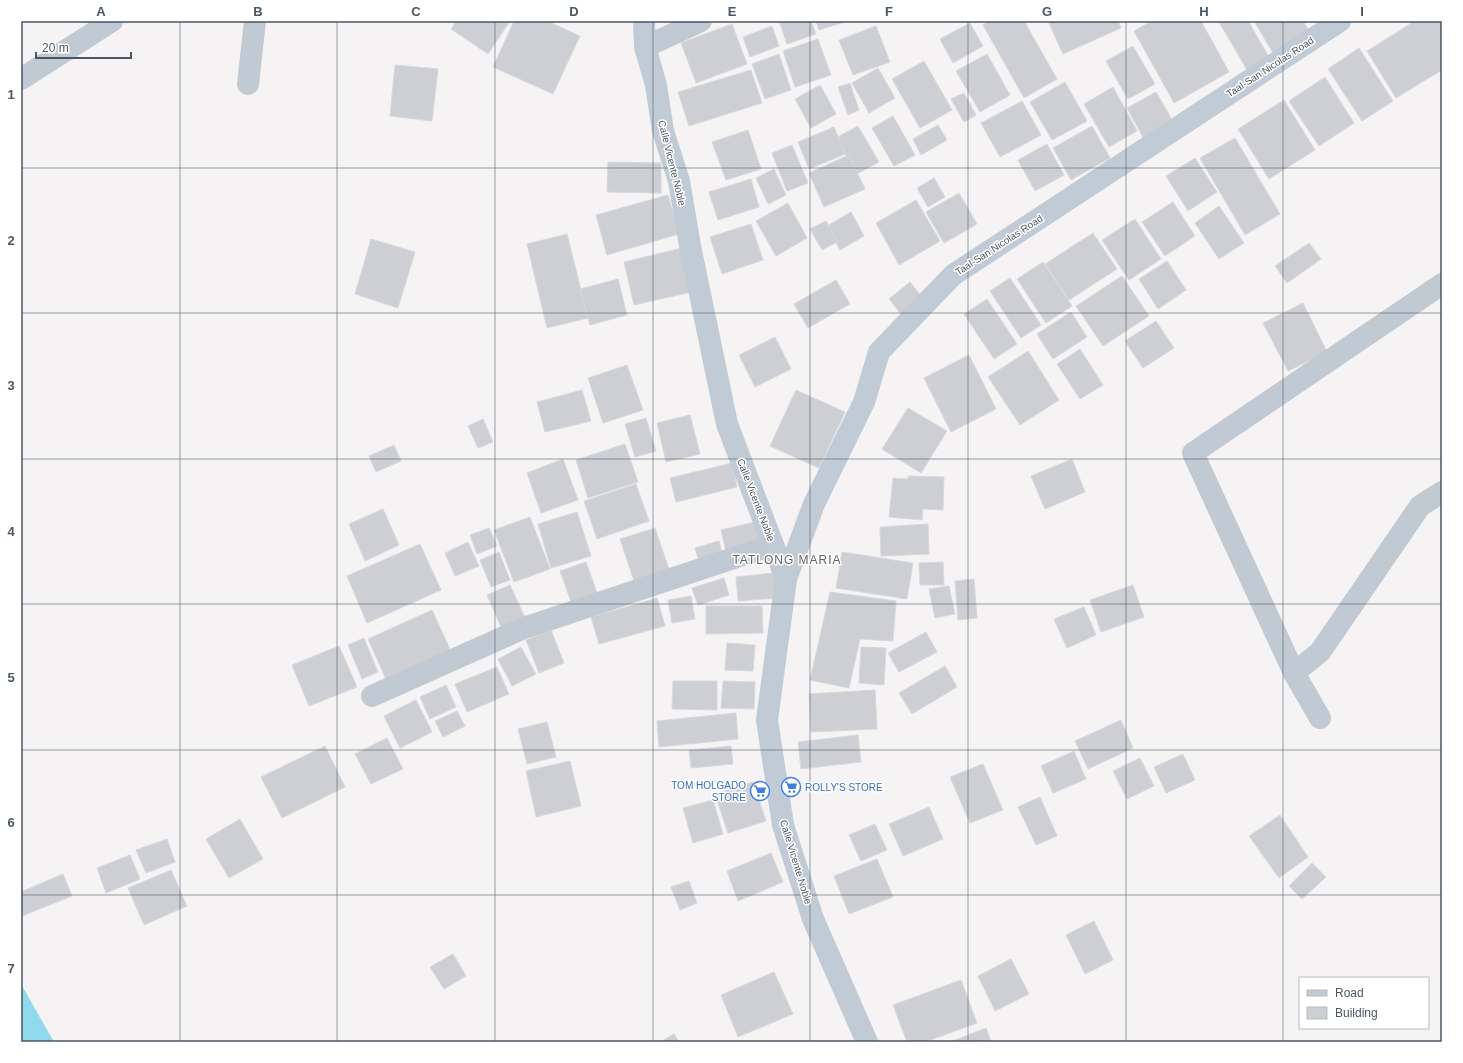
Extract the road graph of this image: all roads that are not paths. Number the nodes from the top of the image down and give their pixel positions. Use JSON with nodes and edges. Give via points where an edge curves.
{"nodes":[{"id":1,"x":112,"y":21,"type":"edge"},
{"id":2,"x":255,"y":21,"type":"edge"},
{"id":3,"x":644,"y":21,"type":"edge"},
{"id":4,"x":700,"y":21,"type":"edge"},
{"id":5,"x":1340,"y":21,"type":"edge"},
{"id":6,"x":645,"y":47,"type":"junction"},
{"id":7,"x":21,"y":80,"type":"edge"},
{"id":8,"x":248,"y":84,"type":"dead end"},
{"id":9,"x":1442,"y":284,"type":"edge"},
{"id":10,"x":1442,"y":492,"type":"edge"},
{"id":11,"x":773,"y":545,"type":"junction"},
{"id":12,"x":786,"y":580,"type":"junction"},
{"id":13,"x":1294,"y":673,"type":"junction"},
{"id":14,"x":372,"y":696,"type":"dead end"},
{"id":15,"x":1320,"y":718,"type":"dead end"},
{"id":16,"x":867,"y":1042,"type":"edge"}],
"edges":[{"from":1,"to":7,"type":"street"},
{"from":2,"to":8,"type":"street"},
{"from":3,"to":6,"type":"main road","name":"Calle Vicente Noble"},
{"from":4,"to":6,"type":"street"},
{"from":5,"to":12,"type":"main road","name":"Taal-San Nicolas Road","via":[[954,275],[879,352],[864,402],[814,504]]},
{"from":6,"to":11,"type":"main road","name":"Calle Vicente Noble","via":[[656,85],[663,131],[679,181],[727,424]]},
{"from":9,"to":13,"type":"street","via":[[1193,453]]},
{"from":10,"to":13,"type":"street","via":[[1420,506],[1320,652]]},
{"from":11,"to":12,"type":"main road","name":"Calle Vicente Noble"},
{"from":11,"to":14,"type":"street","via":[[524,628]]},
{"from":12,"to":16,"type":"main road","name":"Calle Vicente Noble","via":[[767,720],[783,825],[813,918]]},
{"from":13,"to":15,"type":"street"}]}
